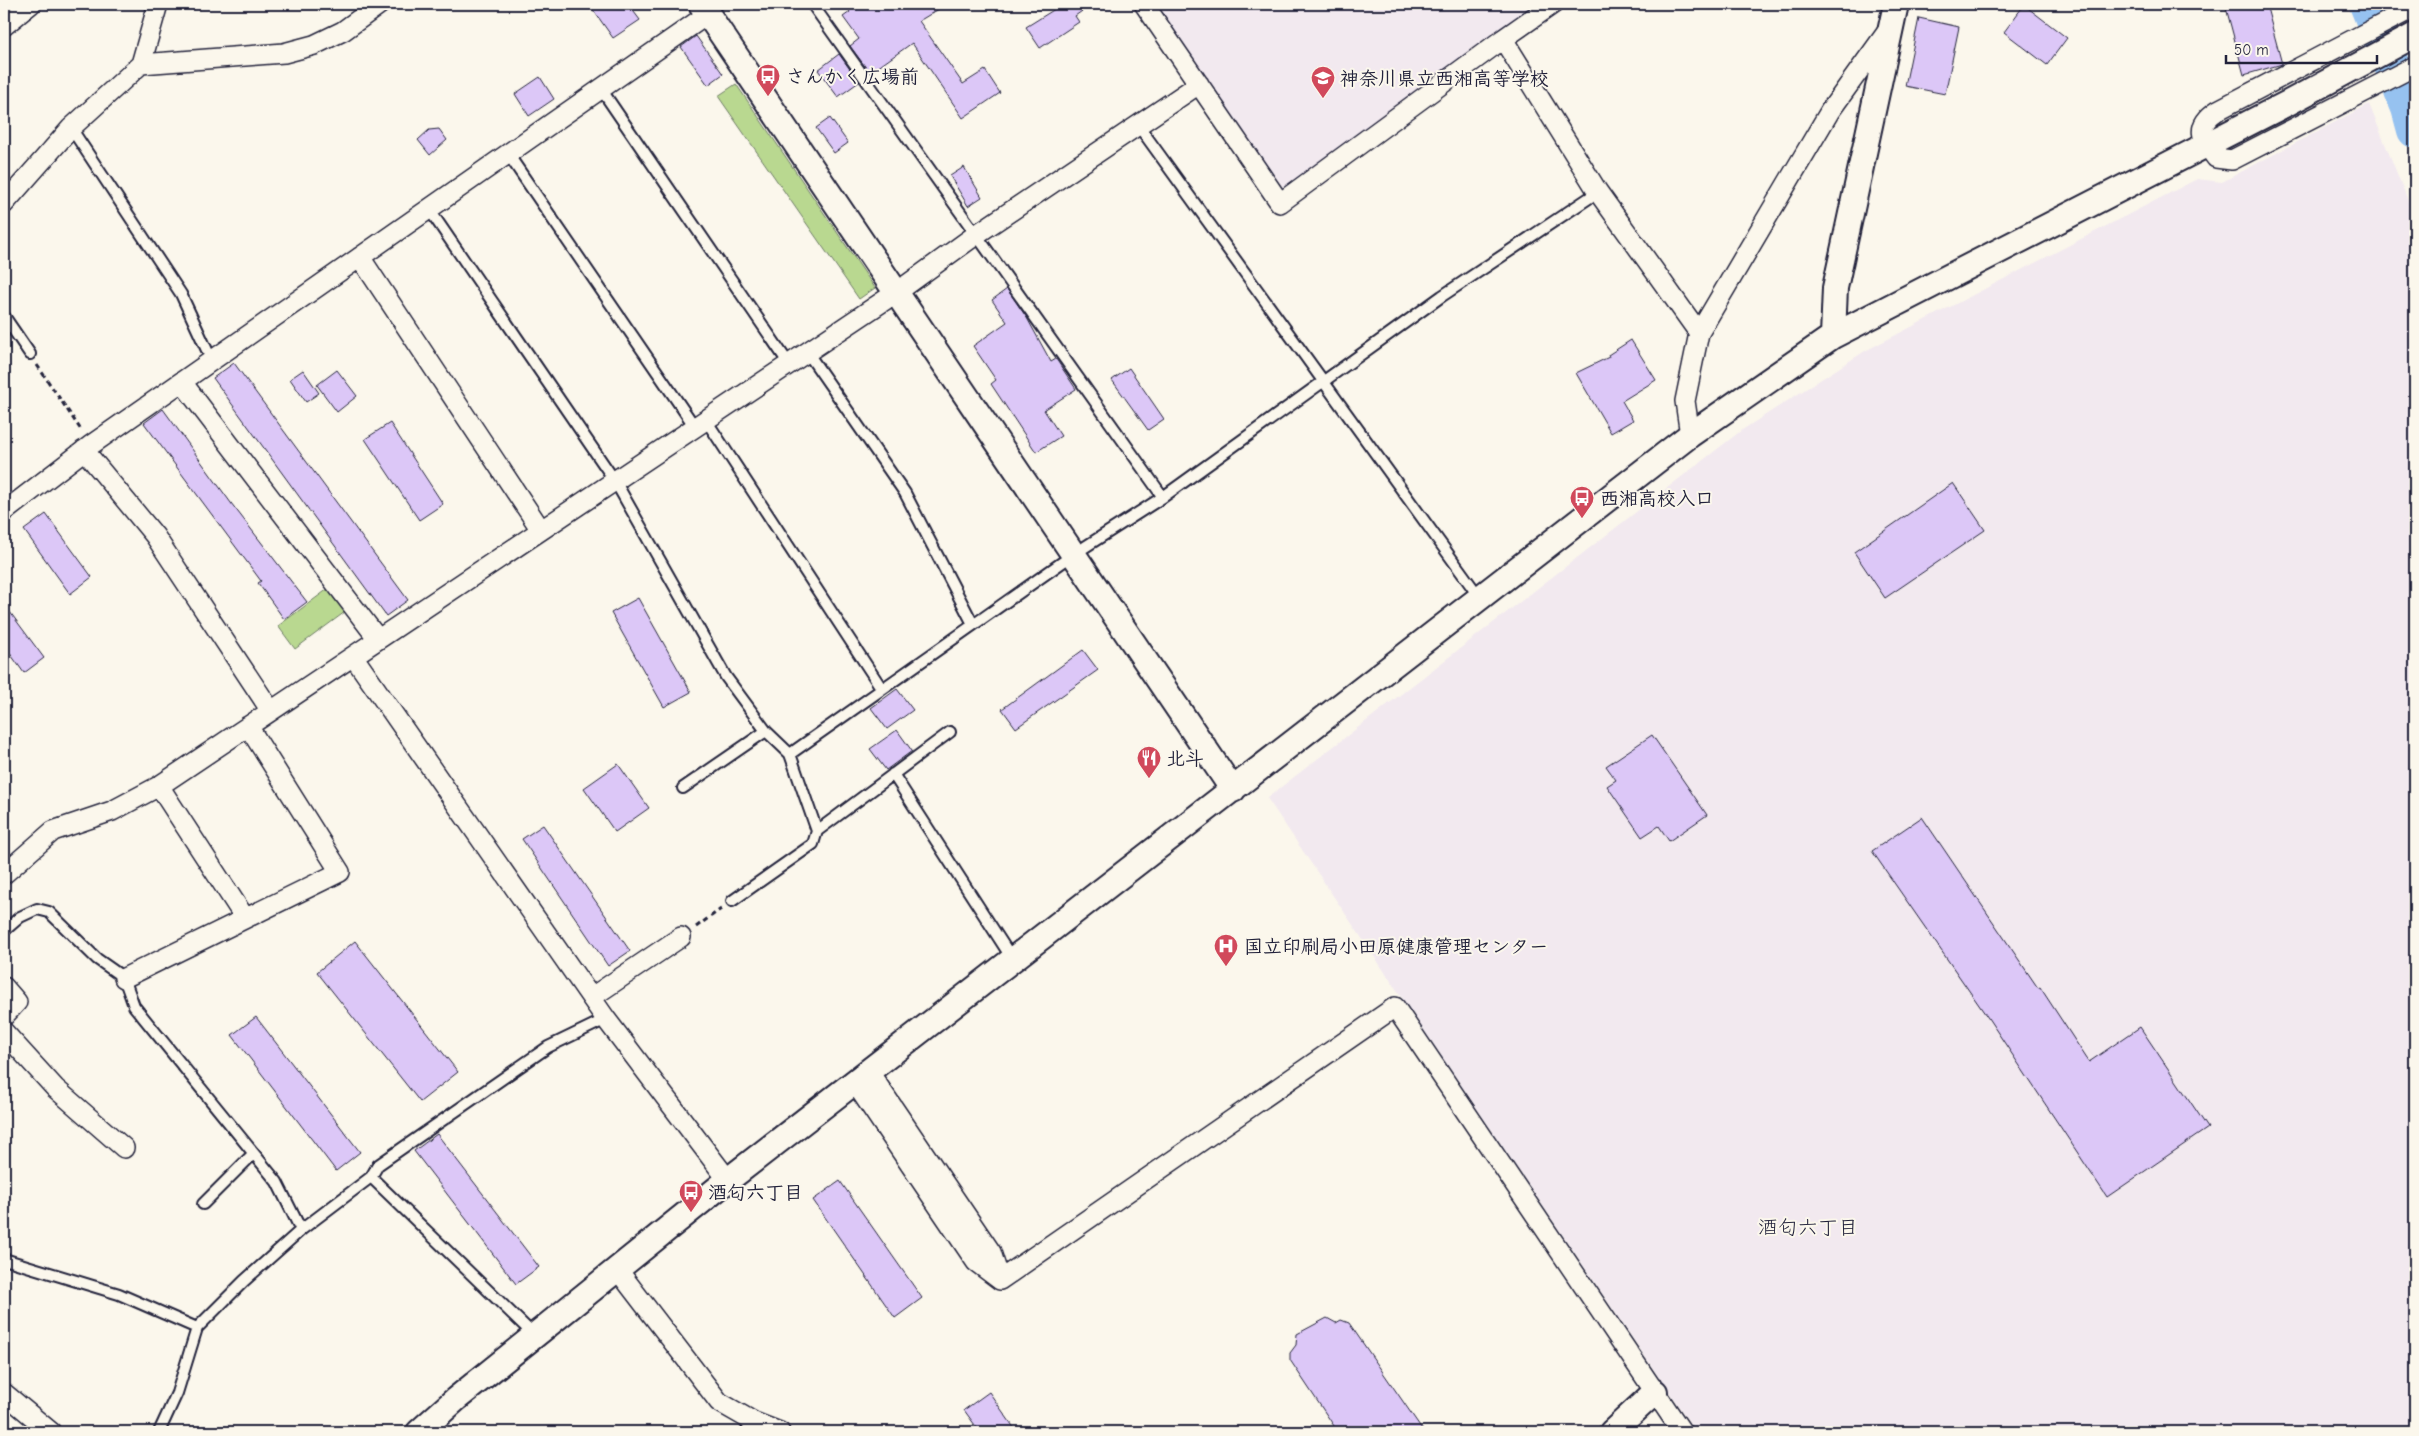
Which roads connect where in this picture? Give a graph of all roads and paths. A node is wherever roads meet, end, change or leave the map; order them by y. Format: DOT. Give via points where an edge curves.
graph roads {
  1 [pos="31,4"];
  2 [pos="158,4"];
  3 [pos="380,4"];
  4 [pos="812,4"];
  5 [pos="1144,4"];
  6 [pos="1553,4"];
  7 [pos="2415,7"];
  8 [pos="704,9"];
  9 [pos="1893,15"];
  10 [pos="4,26"];
  11 [pos="2415,35"];
  12 [pos="1503,39"];
  13 [pos="141,64"];
  14 [pos="2415,66"];
  15 [pos="1199,84"];
  16 [pos="601,89"];
  17 [pos="1138,125"];
  18 [pos="70,128"];
  19 [pos="2206,145"];
  20 [pos="508,154"];
  21 [pos="1598,192"];
  22 [pos="4,204"];
  23 [pos="429,209"];
  24 [pos="977,234"];
  25 [pos="360,257"];
  26 [pos="896,292"];
  27 [pos="4,316"];
  28 [pos="1699,333"];
  29 [pos="1833,336"];
  30 [pos="807,352"];
  31 [pos="30,354"];
  32 [pos="212,361"];
  33 [pos="789,364"];
  34 [pos="182,382"];
  35 [pos="1323,382"];
  36 [pos="700,423"];
  37 [pos="1690,435"];
  38 [pos="88,448"];
  39 [pos="615,481"];
  40 [pos="1163,497"];
  41 [pos="4,512"];
  42 [pos="541,530"];
  43 [pos="1074,554"];
  44 [pos="1480,599"];
  45 [pos="973,624"];
  46 [pos="378,639"];
  47 [pos="353,656"];
  48 [pos="882,689"];
  49 [pos="271,711"];
  50 [pos="248,726"];
  51 [pos="766,731"];
  52 [pos="950,732"];
  53 [pos="790,754"];
  54 [pos="893,774"];
  55 [pos="159,786"];
  56 [pos="683,788"];
  57 [pos="1233,790"];
  58 [pos="817,832"];
  59 [pos="4,874"];
  60 [pos="732,901"];
  61 [pos="245,918"];
  62 [pos="4,931"];
  63 [pos="681,937"];
  64 [pos="1014,961"];
  65 [pos="124,978"];
  66 [pos="4,986"];
  67 [pos="592,997"];
  68 [pos="4,1016"];
  69 [pos="606,1019"];
  70 [pos="4,1032"];
  71 [pos="862,1078"];
  72 [pos="124,1148"];
  73 [pos="253,1154"];
  74 [pos="371,1176"];
  75 [pos="728,1180"];
  76 [pos="202,1204"];
  77 [pos="302,1230"];
  78 [pos="4,1259"];
  79 [pos="617,1268"];
  80 [pos="197,1328"];
  81 [pos="534,1335"];
  82 [pos="4,1392"];
  83 [pos="1655,1392"];
  84 [pos="750,1427"];
  85 [pos="51,1432"];
  86 [pos="159,1432"];
  87 [pos="419,1432"];
  88 [pos="780,1432"];
  89 [pos="1612,1432"];
  90 [pos="1682,1432"];
  1 -- 10 [label="street"];
  2 -- 13 [label="street"];
  3 -- 13 [label="street" via="343,31 314,46 284,53"];
  4 -- 24 [label="lane"];
  5 -- 15 [label="street"];
  6 -- 12 [label="street"];
  7 -- 19 [label="street" via="2218,110 2206,118 2201,128"];
  8 -- 16 [label="street"];
  8 -- 26 [label="street"];
  9 -- 28 [label="street" via="1830,111"];
  9 -- 29 [label="street" via="1835,288"];
  11 -- 19 [label="street"];
  12 -- 15 [label="street" via="1280,203"];
  12 -- 21 [label="street"];
  13 -- 18 [label="street"];
  14 -- 19 [label="street" via="2232,160 2216,158"];
  15 -- 17 [label="street"];
  16 -- 20 [label="street"];
  16 -- 33 [label="lane"];
  17 -- 24 [label="street"];
  17 -- 35 [label="lane"];
  18 -- 22 [label="street"];
  18 -- 32 [label="lane" via="181,294"];
  19 -- 29 [label="street"];
  20 -- 23 [label="street"];
  20 -- 36 [label="lane"];
  21 -- 28 [label="street"];
  21 -- 35 [label="lane" via="1442,296"];
  23 -- 25 [label="street"];
  23 -- 39 [label="lane"];
  24 -- 26 [label="street"];
  24 -- 40 [label="lane"];
  25 -- 32 [label="street"];
  25 -- 42 [label="street"];
  26 -- 30 [label="street"];
  26 -- 43 [label="street"];
  27 -- 31 [label="lane"];
  28 -- 37 [label="street" via="1685,401"];
  29 -- 37 [label="street"];
  30 -- 33 [label="street"];
  30 -- 45 [label="lane" via="905,493"];
  31 -- 38 [label="path"];
  32 -- 34 [label="street"];
  33 -- 36 [label="street"];
  34 -- 38 [label="street"];
  34 -- 46 [label="street"];
  35 -- 40 [label="lane"];
  35 -- 44 [label="lane"];
  36 -- 39 [label="street"];
  36 -- 48 [label="lane"];
  37 -- 44 [label="street"];
  38 -- 41 [label="street"];
  38 -- 49 [label="street" via="155,536"];
  39 -- 42 [label="street"];
  39 -- 51 [label="lane" via="726,676"];
  40 -- 43 [label="lane"];
  42 -- 46 [label="street"];
  43 -- 45 [label="lane"];
  43 -- 57 [label="street"];
  44 -- 57 [label="street"];
  45 -- 48 [label="lane"];
  46 -- 47 [label="street"];
  47 -- 49 [label="street"];
  47 -- 67 [label="street"];
  48 -- 53 [label="lane"];
  49 -- 50 [label="street"];
  50 -- 55 [label="street"];
  50 -- 61 [label="street" via="340,872"];
  51 -- 53 [label="lane"];
  51 -- 56 [label="lane"];
  52 -- 54 [label="lane"];
  53 -- 58 [label="lane"];
  54 -- 58 [label="lane"];
  54 -- 64 [label="lane"];
  55 -- 59 [label="street" via="112,811 53,831"];
  55 -- 61 [label="street"];
  57 -- 64 [label="street"];
  58 -- 60 [label="lane" via="813,844"];
  60 -- 63 [label="path"];
  61 -- 65 [label="street"];
  62 -- 65 [label="lane" via="20,917 37,909 49,912 97,959"];
  63 -- 67 [label="street"];
  64 -- 71 [label="street"];
  65 -- 73 [label="lane" via="134,1006"];
  66 -- 68 [label="street" via="17,1002"];
  67 -- 69 [label="street"];
  69 -- 74 [label="lane" via="548,1047 378,1165"];
  69 -- 75 [label="street"];
  70 -- 72 [label="street" via="55,1088"];
  71 -- 75 [label="street"];
  71 -- 83 [label="street" via="976,1262 1000,1280 1395,1008"];
  73 -- 76 [label="lane"];
  73 -- 77 [label="lane" via="277,1182"];
  74 -- 77 [label="lane"];
  74 -- 81 [label="lane"];
  75 -- 79 [label="street"];
  77 -- 80 [label="lane"];
  78 -- 80 [label="lane" via="119,1294"];
  79 -- 81 [label="street"];
  79 -- 84 [label="street" via="719,1402"];
  80 -- 86 [label="lane" via="177,1393"];
  81 -- 87 [label="street"];
  82 -- 85 [label="street"];
  83 -- 89 [label="street"];
  83 -- 90 [label="street"];
  84 -- 88 [label="street"];
}
